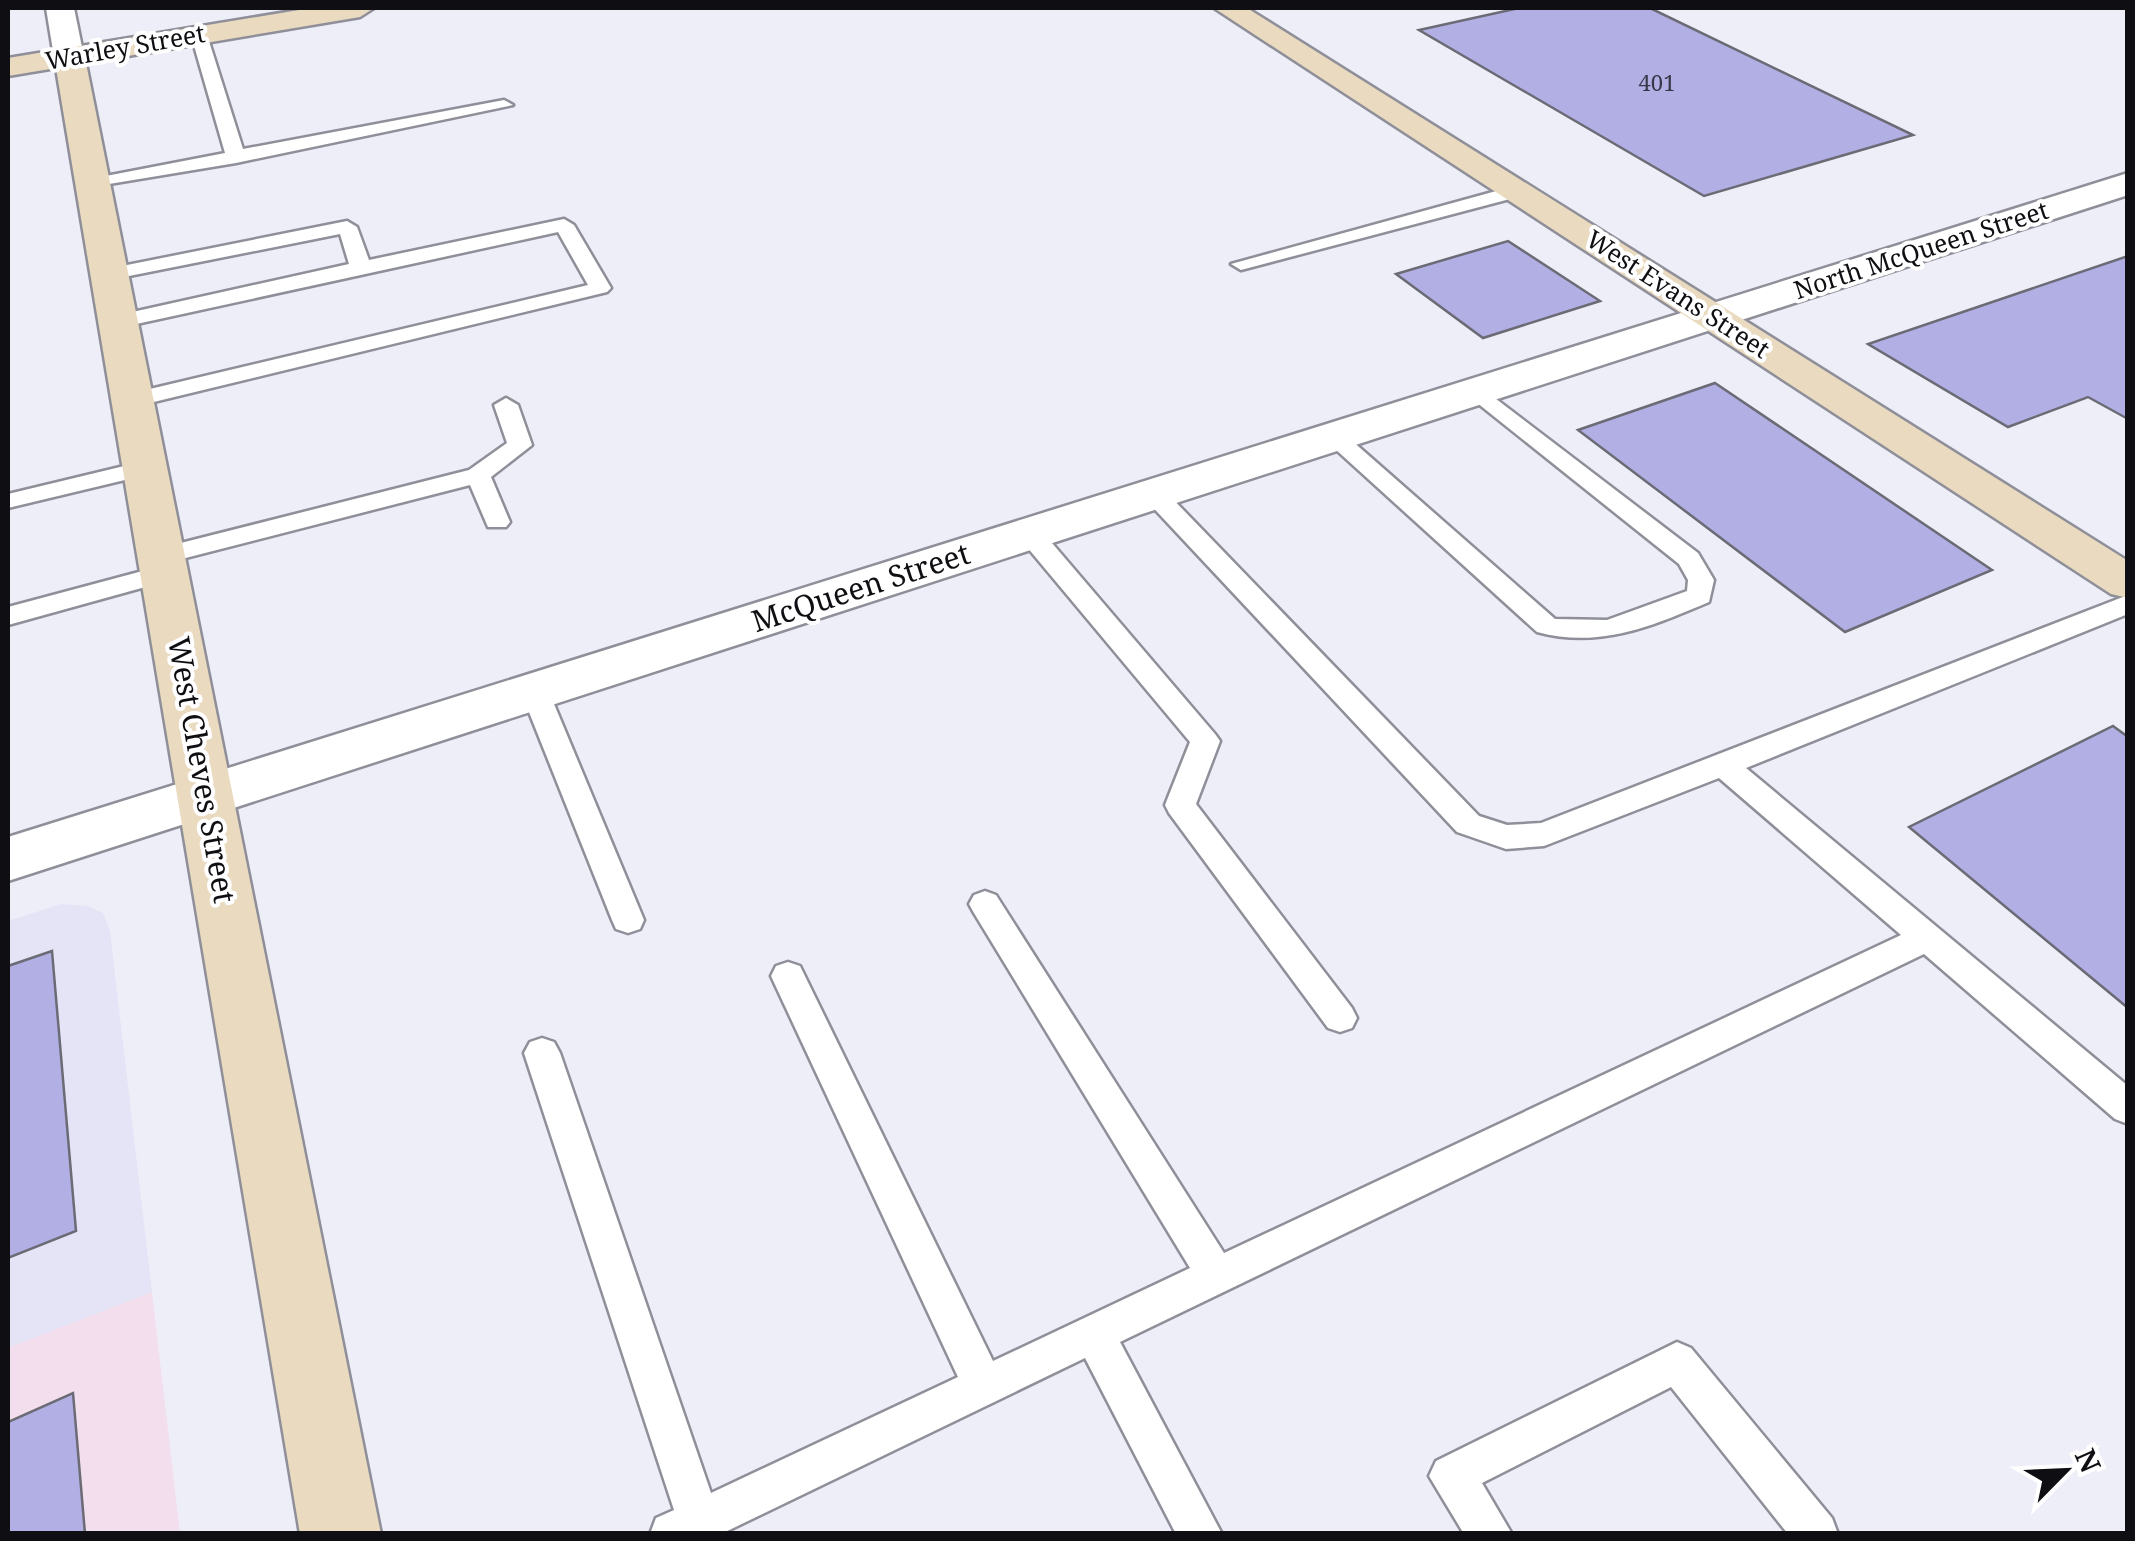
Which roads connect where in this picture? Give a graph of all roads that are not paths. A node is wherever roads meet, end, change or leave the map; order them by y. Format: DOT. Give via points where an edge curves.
graph roads {
  1 [pos="360,8"];
  2 [pos="1230,8"];
  3 [pos="64,32"];
  4 [pos="200,35"];
  5 [pos="8,67"];
  6 [pos="504,105"];
  7 [pos="236,156"];
  8 [pos="2128,183"];
  9 [pos="92,184"];
  10 [pos="1518,191"];
  11 [pos="1241,264"];
  12 [pos="362,268"];
  13 [pos="114,298"];
  14 [pos="1715,318"];
  15 [pos="1478,393"];
  16 [pos="132,400"];
  17 [pos="506,405"];
  18 [pos="1335,438"];
  19 [pos="145,468"];
  20 [pos="478,475"];
  21 [pos="1155,496"];
  22 [pos="8,501"];
  23 [pos="497,522"];
  24 [pos="1031,535"];
  25 [pos="163,564"];
  26 [pos="2128,583"];
  27 [pos="2128,604"];
  28 [pos="8,616"];
  29 [pos="535,692"];
  30 [pos="1723,765"];
  31 [pos="206,796"];
  32 [pos="8,859"];
  33 [pos="985,904"];
  34 [pos="628,920"];
  35 [pos="1927,938"];
  36 [pos="788,976"];
  37 [pos="1340,1018"];
  38 [pos="542,1053"];
  39 [pos="2128,1108"];
  40 [pos="1216,1275"];
  41 [pos="1093,1334"];
  42 [pos="984,1386"];
  43 [pos="686,1527"];
  44 [pos="341,1534"];
  45 [pos="1200,1534"];
  46 [pos="1490,1534"];
  47 [pos="1816,1534"];
  1 -- 4 [label="main road, Warley Street"];
  2 -- 10 [label="main road, West Evans Street"];
  3 -- 4 [label="main road, Warley Street"];
  3 -- 5 [label="main road, Warley Street"];
  3 -- 9 [label="main road, West Cheves Street"];
  4 -- 7 [label="lane"];
  6 -- 7 [label="lane"];
  7 -- 9 [label="lane"];
  8 -- 14 [label="street, North McQueen Street"];
  9 -- 13 [label="main road, West Cheves Street"];
  10 -- 11 [label="lane"];
  10 -- 14 [label="main road, West Evans Street"];
  12 -- 13 [label="lane"];
  12 -- 13 [label="lane" via="346,227"];
  12 -- 16 [label="lane" via="564,225 600,288"];
  13 -- 16 [label="main road, West Cheves Street"];
  14 -- 15 [label="street, McQueen Street"];
  14 -- 26 [label="main road, West Evans Street"];
  15 -- 18 [label="street, McQueen Street"];
  15 -- 18 [label="lane" via="1689,559 1701,580 1700,596 1611,631 1581,634 1547,626"];
  16 -- 19 [label="main road, West Cheves Street"];
  17 -- 20 [label="lane" via="520,445"];
  18 -- 21 [label="street, McQueen Street"];
  19 -- 22 [label="lane"];
  19 -- 25 [label="main road, West Cheves Street"];
  20 -- 23 [label="lane"];
  20 -- 25 [label="lane"];
  21 -- 24 [label="street, McQueen Street"];
  21 -- 30 [label="lane" via="1468,824 1506,837 1544,834"];
  24 -- 29 [label="street, McQueen Street"];
  24 -- 37 [label="lane" via="1205,740 1180,805"];
  25 -- 28 [label="lane"];
  25 -- 31 [label="main road, West Cheves Street"];
  27 -- 30 [label="lane"];
  29 -- 31 [label="street, McQueen Street"];
  29 -- 34 [label="lane"];
  30 -- 35 [label="lane"];
  31 -- 32 [label="street, McQueen Street"];
  31 -- 44 [label="main road, West Cheves Street"];
  33 -- 40 [label="lane"];
  35 -- 39 [label="lane"];
  35 -- 40 [label="lane"];
  36 -- 42 [label="lane"];
  38 -- 43 [label="lane"];
  40 -- 41 [label="lane"];
  41 -- 42 [label="lane"];
  41 -- 45 [label="lane"];
  42 -- 43 [label="lane"];
  46 -- 47 [label="lane" via="1451,1476 1677,1362"];
}
